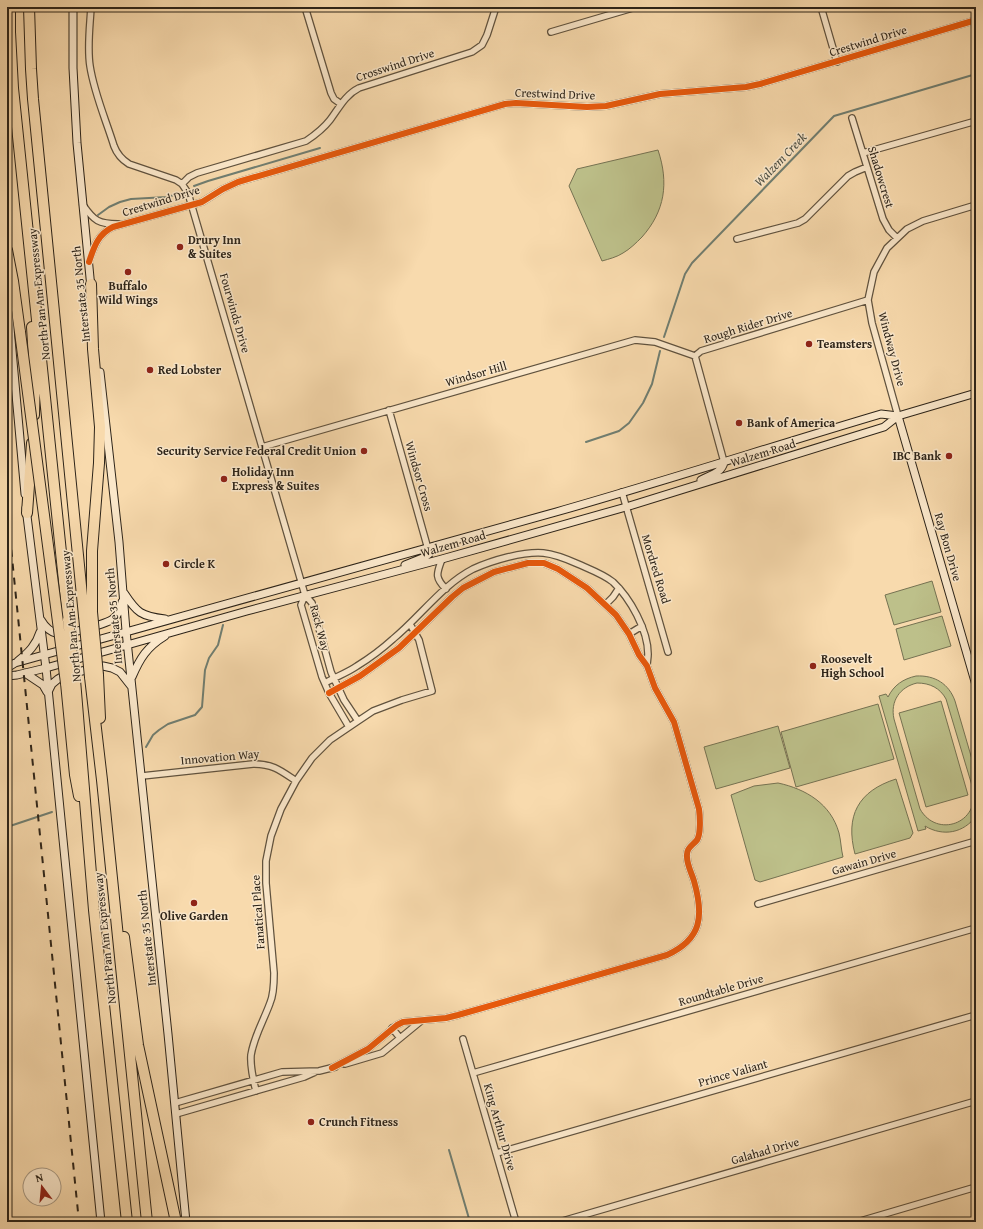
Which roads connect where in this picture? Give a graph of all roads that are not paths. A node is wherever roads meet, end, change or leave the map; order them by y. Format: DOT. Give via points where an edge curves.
graph roads {
  1 [pos="10,7"];
  2 [pos="30,7"];
  3 [pos="73,7"];
  4 [pos="90,7"];
  5 [pos="313,7"];
  6 [pos="496,7"];
  7 [pos="636,7"];
  8 [pos="821,7"];
  9 [pos="305,8"];
  10 [pos="976,20"];
  11 [pos="551,32"];
  12 [pos="837,62"];
  13 [pos="341,104"];
  14 [pos="852,118"];
  15 [pos="976,121"];
  16 [pos="863,154"];
  17 [pos="867,168"];
  18 [pos="182,184"];
  19 [pos="83,203"];
  20 [pos="192,204"];
  21 [pos="976,205"];
  22 [pos="123,224"];
  23 [pos="897,238"];
  24 [pos="737,239"];
  25 [pos="7,250"];
  26 [pos="30,251"];
  27 [pos="89,262"];
  28 [pos="91,284"];
  29 [pos="7,295"];
  30 [pos="868,300"];
  31 [pos="695,356"];
  32 [pos="976,394"];
  33 [pos="389,410"];
  34 [pos="898,416"];
  35 [pos="262,447"];
  36 [pos="724,462"];
  37 [pos="681,489"];
  38 [pos="622,492"];
  39 [pos="626,507"];
  40 [pos="27,513"];
  41 [pos="428,548"];
  42 [pos="442,559"];
  43 [pos="384,574"];
  44 [pos="302,584"];
  45 [pos="620,588"];
  46 [pos="446,589"];
  47 [pos="123,592"];
  48 [pos="305,595"];
  49 [pos="606,604"];
  50 [pos="88,614"];
  51 [pos="40,618"];
  52 [pos="169,619"];
  53 [pos="410,624"];
  54 [pos="642,626"];
  55 [pos="41,630"];
  56 [pos="126,631"];
  57 [pos="174,631"];
  58 [pos="416,633"];
  59 [pos="628,634"];
  60 [pos="127,644"];
  61 [pos="668,652"];
  62 [pos="44,655"];
  63 [pos="15,663"];
  64 [pos="647,666"];
  65 [pos="7,668"];
  66 [pos="46,668"];
  67 [pos="25,673"];
  68 [pos="7,676"];
  69 [pos="334,678"];
  70 [pos="131,679"];
  71 [pos="71,681"];
  72 [pos="325,683"];
  73 [pos="976,685"];
  74 [pos="132,688"];
  75 [pos="338,688"];
  76 [pos="48,692"];
  77 [pos="329,693"];
  78 [pos="358,720"];
  79 [pos="349,727"];
  80 [pos="142,776"];
  81 [pos="296,781"];
  82 [pos="976,841"];
  83 [pos="110,860"];
  84 [pos="758,904"];
  85 [pos="976,928"];
  86 [pos="976,1015"];
  87 [pos="422,1020"];
  88 [pos="392,1028"];
  89 [pos="400,1038"];
  90 [pos="463,1039"];
  91 [pos="332,1068"];
  92 [pos="319,1071"];
  93 [pos="473,1073"];
  94 [pos="254,1081"];
  95 [pos="256,1091"];
  96 [pos="976,1101"];
  97 [pos="175,1103"];
  98 [pos="176,1114"];
  99 [pos="496,1153"];
  100 [pos="976,1187"];
  101 [pos="101,1222"];
  102 [pos="127,1222"];
  103 [pos="147,1222"];
  104 [pos="176,1222"];
  105 [pos="186,1222"];
  106 [pos="516,1222"];
  107 [pos="559,1222"];
  108 [pos="857,1222"];
  1 -- 26 [label="highway, North Pan Am Expressway" via="13,88"];
  2 -- 50 [label="highway, North Pan Am Expressway" via="33,99"];
  3 -- 19 [label="main road, Interstate 35 North" via="73,68"];
  4 -- 18 [label="street" via="90,66 117,153 129,164"];
  5 -- 9 [label="street"];
  6 -- 13 [label="street, Crosswind Drive" via="482,45 472,52 370,84 352,92"];
  7 -- 11 [label="street"];
  8 -- 12 [label="street"];
  9 -- 13 [label="street" via="331,93"];
  10 -- 12 [label="street, Crestwind Drive"];
  12 -- 20 [label="street, Crestwind Drive" via="746,87 660,94 606,106 505,104 238,182"];
  13 -- 18 [label="street, Crosswind Drive" via="318,134 306,141 197,173"];
  14 -- 16 [label="street, Shadowcrest"];
  15 -- 16 [label="street"];
  16 -- 17 [label="street, Shadowcrest"];
  17 -- 23 [label="street, Shadowcrest" via="883,219 888,230"];
  17 -- 24 [label="street" via="848,176 798,223"];
  18 -- 20 [label="street, Fourwinds Drive"];
  19 -- 22 [label="street, Crestwind Drive" via="90,215 99,222"];
  19 -- 27 [label="main road, Interstate 35 North"];
  20 -- 22 [label="street, Crestwind Drive"];
  20 -- 35 [label="street, Fourwinds Drive"];
  21 -- 23 [label="street, Windway Drive" via="923,221"];
  22 -- 27 [label="street, Crestwind Drive" via="103,233"];
  23 -- 30 [label="street, Windway Drive" via="878,264"];
  25 -- 71 [label="highway, bridge" via="14,281"];
  26 -- 40 [label="highway" via="30,305 35,375"];
  26 -- 71 [label="highway, North Pan Am Expressway, bridge" via="68,620"];
  27 -- 28 [label="main road, Interstate 35 North"];
  28 -- 47 [label="main road, Interstate 35 North"];
  28 -- 50 [label="highway" via="100,442"];
  29 -- 40 [label="main road"];
  30 -- 31 [label="street, Rough Rider Drive" via="701,351"];
  30 -- 34 [label="street, Windway Drive"];
  31 -- 33 [label="street, Windsor Hill" via="655,342 635,340"];
  31 -- 36 [label="street, Rough Rider Drive"];
  32 -- 34 [label="main road, Walzem Road"];
  33 -- 35 [label="street, Windsor Hill"];
  33 -- 41 [label="street, Windsor Cross"];
  34 -- 36 [label="main road, Walzem Road" via="881,414"];
  34 -- 37 [label="main road, Walzem Road" via="884,427"];
  34 -- 73 [label="main road, Ray Bon Drive"];
  35 -- 44 [label="street, Fourwinds Drive"];
  36 -- 37 [label="main road" via="720,471"];
  36 -- 38 [label="main road, Walzem Road"];
  37 -- 39 [label="main road, Walzem Road"];
  38 -- 39 [label="street, Mordred Road"];
  38 -- 41 [label="main road, Walzem Road"];
  39 -- 42 [label="main road, Walzem Road"];
  39 -- 61 [label="street, Mordred Road"];
  40 -- 51 [label="main road"];
  41 -- 43 [label="main road" via="429,554 426,557"];
  41 -- 44 [label="main road, Walzem Road"];
  42 -- 43 [label="main road, Walzem Road"];
  42 -- 46 [label="street" via="437,577"];
  43 -- 48 [label="main road, Walzem Road"];
  44 -- 48 [label="street, Fourwinds Drive"];
  44 -- 52 [label="main road, Walzem Road"];
  45 -- 46 [label="street" via="608,578 564,558 538,552 491,562 473,570"];
  45 -- 49 [label="street"];
  45 -- 54 [label="street"];
  46 -- 53 [label="street"];
  47 -- 51 [label="main road" via="117,616 101,625 57,634 46,627"];
  47 -- 52 [label="main road" via="140,613"];
  47 -- 56 [label="main road, Interstate 35 North"];
  48 -- 57 [label="main road, Walzem Road"];
  48 -- 69 [label="street, Rack Way" via="312,603"];
  48 -- 72 [label="street, Rack Way" via="302,605"];
  49 -- 58 [label="street" via="558,569 544,563 528,563 494,572 463,588"];
  49 -- 59 [label="street"];
  50 -- 83 [label="highway, North Pan Am Expressway, bridge"];
  51 -- 55 [label="main road"];
  52 -- 56 [label="main road, Walzem Road"];
  53 -- 58 [label="street"];
  53 -- 69 [label="street" via="369,658"];
  54 -- 59 [label="street"];
  54 -- 64 [label="street" via="648,654"];
  55 -- 62 [label="main road"];
  55 -- 63 [label="main road" via="29,653"];
  56 -- 60 [label="main road, Interstate 35 North"];
  56 -- 62 [label="main road, Walzem Road"];
  57 -- 60 [label="main road, Walzem Road"];
  57 -- 70 [label="main road" via="151,645"];
  58 -- 75 [label="street" via="380,663"];
  58 -- 78 [label="street, Fanatical Place" via="432,692 402,700"];
  59 -- 64 [label="street"];
  60 -- 66 [label="main road, Walzem Road"];
  60 -- 70 [label="main road, Interstate 35 North"];
  62 -- 63 [label="main road, Walzem Road"];
  62 -- 66 [label="main road"];
  63 -- 65 [label="main road, Walzem Road"];
  64 -- 87 [label="street" via="655,688 674,722 699,809 698,837 688,848 687,858 700,907 694,933 687,943 667,955 458,1016"];
  66 -- 67 [label="main road, Walzem Road"];
  66 -- 76 [label="main road"];
  67 -- 68 [label="main road, Walzem Road"];
  67 -- 76 [label="main road" via="43,685"];
  69 -- 72 [label="street"];
  69 -- 75 [label="street, Rack Way"];
  70 -- 74 [label="main road, Interstate 35 North"];
  71 -- 102 [label="highway, North Pan Am Expressway"];
  72 -- 77 [label="street, Rack Way"];
  74 -- 76 [label="main road" via="120,672 103,666 65,675 52,684"];
  74 -- 80 [label="main road, Interstate 35 North"];
  75 -- 77 [label="street"];
  75 -- 78 [label="street, Rack Way"];
  76 -- 101 [label="main road"];
  77 -- 79 [label="street, Rack Way"];
  78 -- 79 [label="street, Fanatical Place"];
  79 -- 81 [label="street, Fanatical Place" via="330,740 312,758"];
  80 -- 81 [label="street, Innovation Way" via="266,764"];
  80 -- 97 [label="main road, Interstate 35 North"];
  81 -- 94 [label="street, Fanatical Place" via="281,808 266,861 274,986 271,1002 251,1055"];
  82 -- 84 [label="street, Gawain Drive"];
  83 -- 103 [label="highway, North Pan Am Expressway"];
  83 -- 104 [label="highway" via="127,954 138,1046"];
  85 -- 93 [label="street, Roundtable Drive"];
  86 -- 99 [label="street, Prince Valiant"];
  87 -- 88 [label="street" via="403,1022"];
  87 -- 89 [label="street"];
  88 -- 89 [label="street"];
  88 -- 91 [label="street" via="368,1049"];
  89 -- 91 [label="street" via="382,1053"];
  90 -- 93 [label="street, King Arthur Drive"];
  91 -- 92 [label="street"];
  92 -- 94 [label="street" via="282,1072"];
  92 -- 95 [label="street"];
  93 -- 99 [label="street, King Arthur Drive"];
  94 -- 95 [label="street, Fanatical Place"];
  94 -- 97 [label="street"];
  95 -- 98 [label="street"];
  96 -- 107 [label="street, Galahad Drive"];
  97 -- 98 [label="main road, Interstate 35 North"];
  98 -- 105 [label="main road, Interstate 35 North"];
  99 -- 106 [label="street, King Arthur Drive"];
  100 -- 108 [label="street"];
}
